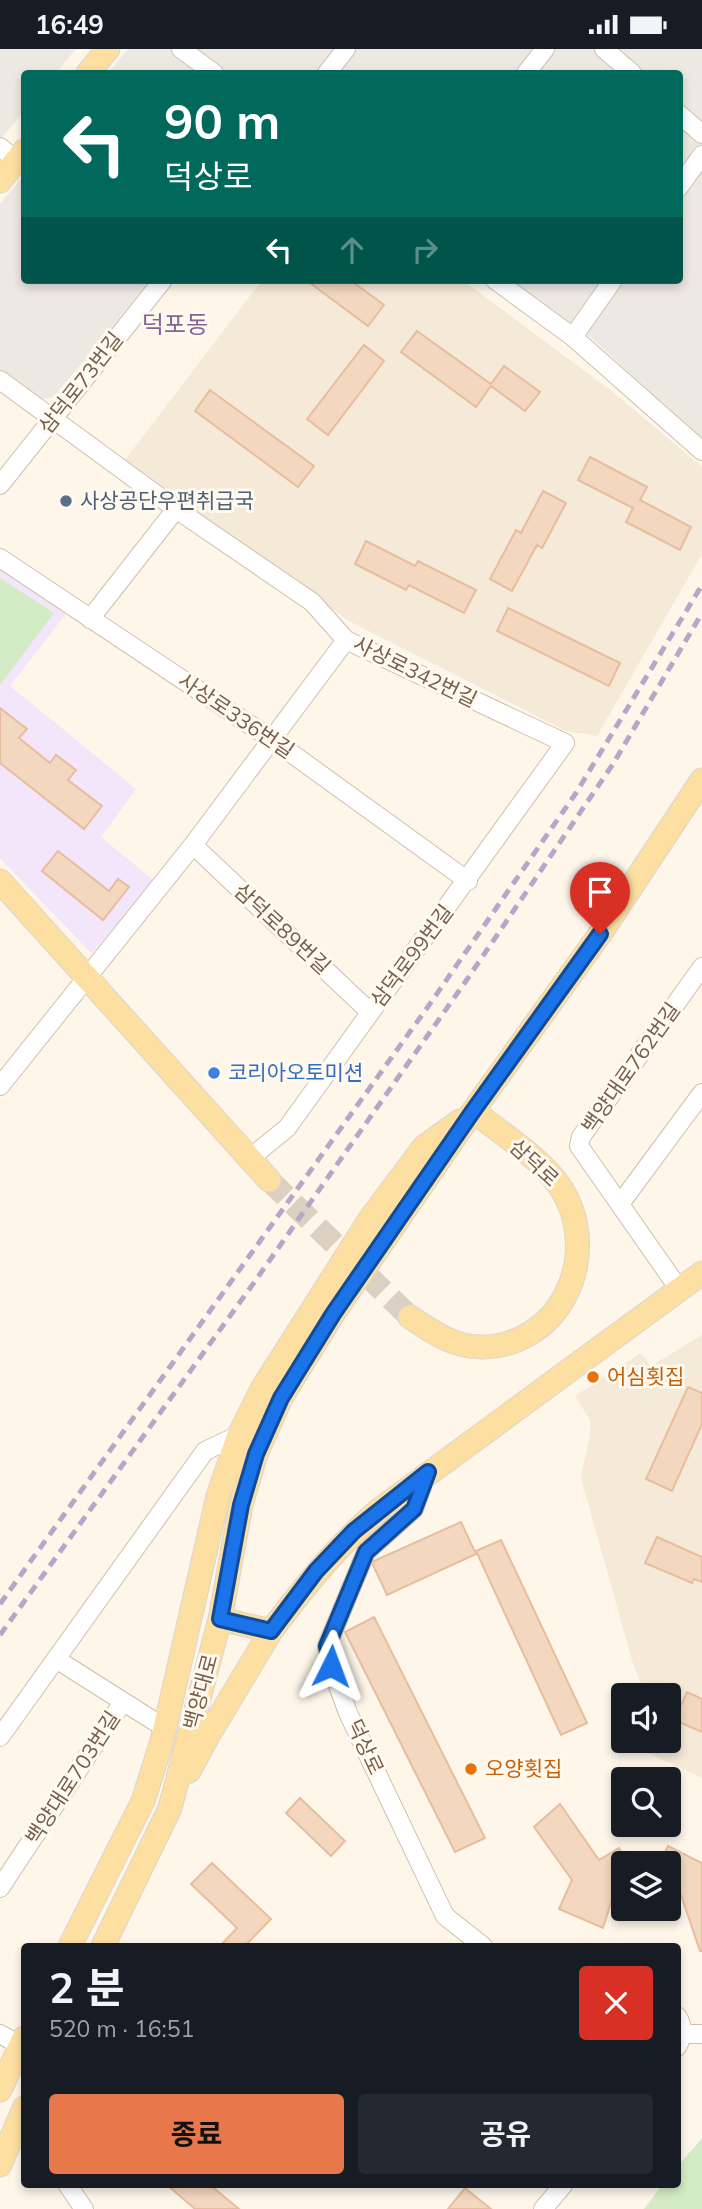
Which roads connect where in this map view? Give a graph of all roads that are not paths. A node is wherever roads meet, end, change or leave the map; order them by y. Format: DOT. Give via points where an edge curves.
graph roads {
  1 [pos="108,49"];
  2 [pos="181,49"];
  3 [pos="346,49"];
  4 [pos="545,49"];
  5 [pos="604,49"];
  6 [pos="90,70"];
  7 [pos="210,70"];
  8 [pos="329,70"];
  9 [pos="528,70"];
  10 [pos="628,70"];
  11 [pos="683,117"];
  12 [pos="702,134"];
  13 [pos="14,153"];
  14 [pos="702,155"];
  15 [pos="0,181"];
  16 [pos="683,181"];
  17 [pos="160,284"];
  18 [pos="500,284"];
  19 [pos="610,284"];
  20 [pos="573,337"];
  21 [pos="0,380"];
  22 [pos="53,419"];
  23 [pos="702,450"];
  24 [pos="0,485"];
  25 [pos="176,509"];
  26 [pos="0,558"];
  27 [pos="90,619"];
  28 [pos="346,640"];
  29 [pos="273,740"];
  30 [pos="565,743"];
  31 [pos="698,795"];
  32 [pos="193,845"];
  33 [pos="468,881"];
  34 [pos="1,883"];
  35 [pos="702,967"];
  36 [pos="87,977"];
  37 [pos="370,1012"];
  38 [pos="0,1086"];
  39 [pos="702,1093"];
  40 [pos="473,1111"];
  41 [pos="249,1159"];
  42 [pos="269,1180"];
  43 [pos="620,1204"];
  44 [pos="702,1273"];
  45 [pos="679,1289"];
  46 [pos="410,1317"];
  47 [pos="239,1435"];
  48 [pos="428,1472"];
  49 [pos="220,1619"];
  50 [pos="271,1631"];
  51 [pos="56,1659"];
  52 [pos="123,1702"];
  53 [pos="165,1728"];
  54 [pos="0,1737"];
  55 [pos="170,1808"];
  56 [pos="0,1888"];
  57 [pos="72,1943"];
  58 [pos="105,1943"];
  59 [pos="479,1943"];
  60 [pos="681,2033"];
  61 [pos="0,2034"];
  62 [pos="702,2034"];
  63 [pos="21,2041"];
  64 [pos="21,2046"];
  65 [pos="0,2090"];
  66 [pos="21,2100"];
  67 [pos="21,2115"];
  68 [pos="0,2165"];
  69 [pos="70,2188"];
  70 [pos="561,2188"];
  71 [pos="84,2209"];
  72 [pos="543,2209"];
  1 -- 6 [label="main road"];
  2 -- 7 [label="street"];
  3 -- 8 [label="street"];
  4 -- 9 [label="street"];
  5 -- 10 [label="street"];
  11 -- 12 [label="street"];
  13 -- 15 [label="main road"];
  14 -- 16 [label="street"];
  17 -- 22 [label="street, 삼덕로73번길"];
  18 -- 20 [label="street"];
  19 -- 20 [label="street"];
  20 -- 23 [label="street"];
  21 -- 22 [label="street, 사상로342번길"];
  22 -- 24 [label="street, 삼덕로73번길"];
  22 -- 25 [label="street, 사상로342번길"];
  25 -- 27 [label="street"];
  25 -- 28 [label="street, 사상로342번길" via="312,602"];
  26 -- 27 [label="street, 사상로336번길"];
  27 -- 29 [label="street, 사상로336번길"];
  28 -- 29 [label="street"];
  28 -- 30 [label="street, 사상로342번길"];
  29 -- 32 [label="street"];
  29 -- 33 [label="street, 사상로336번길"];
  30 -- 33 [label="street, 삼덕로99번길"];
  31 -- 40 [label="main road, 백양대로"];
  32 -- 36 [label="street"];
  32 -- 37 [label="street, 삼덕로89번길"];
  33 -- 37 [label="street, 삼덕로99번길"];
  34 -- 36 [label="main road"];
  35 -- 43 [label="street, 백양대로762번길" via="581,1137 579,1146"];
  36 -- 38 [label="street"];
  36 -- 41 [label="main road"];
  37 -- 41 [label="street, 삼덕로99번길" via="287,1128"];
  39 -- 43 [label="street"];
  40 -- 46 [label="main road, 삼덕로" via="547,1170 563,1191 576,1230 575,1279 550,1317 508,1343 464,1345 438,1336"];
  40 -- 47 [label="main road, 백양대로" via="424,1147 370,1219 261,1389"];
  40 -- 49 [label="main road, 백양대로" via="281,1398 256,1454 241,1505"];
  41 -- 42 [label="main road"];
  43 -- 45 [label="street, 백양대로762번길"];
  44 -- 45 [label="main road"];
  45 -- 48 [label="main road"];
  47 -- 51 [label="street" via="205,1451"];
  47 -- 53 [label="main road, 백양대로" via="218,1496"];
  48 -- 50 [label="main road" via="354,1531 316,1571"];
  48 -- 59 [label="street, 덕상로" via="414,1509 366,1552 327,1646 348,1713 445,1916"];
  49 -- 50 [label="main road"];
  49 -- 55 [label="main road, 백양대로"];
  50 -- 55 [label="main road"];
  51 -- 52 [label="street, 백양대로"];
  51 -- 54 [label="street"];
  52 -- 53 [label="street, 백양대로"];
  52 -- 56 [label="street, 백양대로703번길"];
  53 -- 57 [label="main road, 백양대로" via="143,1801"];
  55 -- 58 [label="main road, 백양대로"];
  60 -- 62 [label="street"];
  61 -- 63 [label="street"];
  64 -- 65 [label="main road"];
  65 -- 66 [label="street"];
  67 -- 68 [label="main road"];
  69 -- 71 [label="street"];
  70 -- 72 [label="street"];
}
